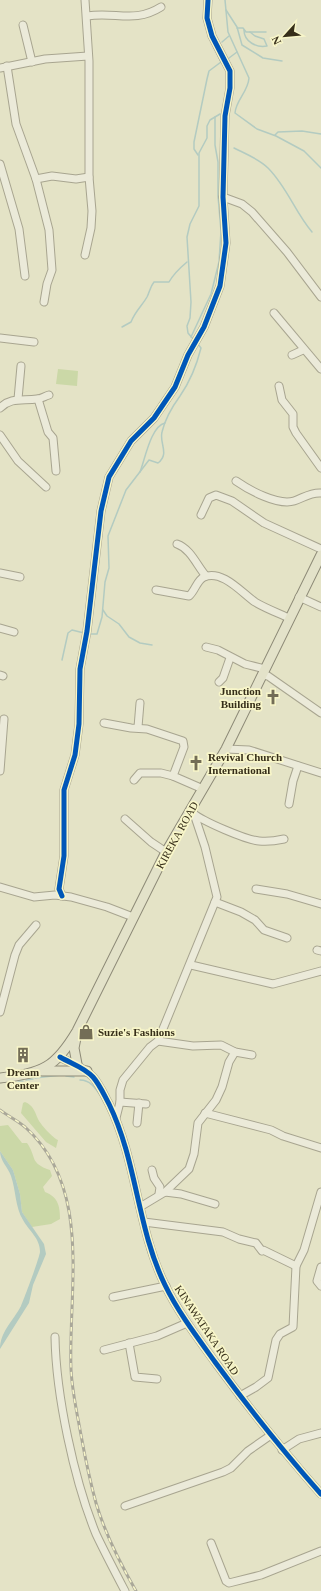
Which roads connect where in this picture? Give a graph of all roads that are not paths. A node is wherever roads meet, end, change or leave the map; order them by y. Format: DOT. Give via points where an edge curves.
graph roads {
  1 [pos="85,0"];
  2 [pos="208,0"];
  3 [pos="161,7"];
  4 [pos="87,16"];
  5 [pos="23,24"];
  6 [pos="88,56"];
  7 [pos="32,62"];
  8 [pos="4,67"];
  9 [pos="0,164"];
  10 [pos="89,176"];
  11 [pos="36,179"];
  12 [pos="223,197"];
  13 [pos="85,255"];
  14 [pos="25,276"];
  15 [pos="321,297"];
  16 [pos="44,302"];
  17 [pos="274,313"];
  18 [pos="0,338"];
  19 [pos="34,342"];
  20 [pos="304,350"];
  21 [pos="292,355"];
  22 [pos="21,366"];
  23 [pos="321,369"];
  24 [pos="279,386"];
  25 [pos="48,395"];
  26 [pos="18,399"];
  27 [pos="38,400"];
  28 [pos="0,408"];
  29 [pos="0,435"];
  30 [pos="321,468"];
  31 [pos="56,471"];
  32 [pos="236,481"];
  33 [pos="46,487"];
  34 [pos="321,493"];
  35 [pos="201,515"];
  36 [pos="177,544"];
  37 [pos="321,550"];
  38 [pos="321,555"];
  39 [pos="0,573"];
  40 [pos="206,576"];
  41 [pos="20,577"];
  42 [pos="156,590"];
  43 [pos="299,597"];
  44 [pos="321,607"];
  45 [pos="289,618"];
  46 [pos="0,628"];
  47 [pos="14,632"];
  48 [pos="206,647"];
  49 [pos="230,658"];
  50 [pos="264,672"];
  51 [pos="219,682"];
  52 [pos="140,703"];
  53 [pos="321,713"];
  54 [pos="4,719"];
  55 [pos="104,723"];
  56 [pos="138,728"];
  57 [pos="226,749"];
  58 [pos="298,766"];
  59 [pos="0,771"];
  60 [pos="321,773"];
  61 [pos="173,776"];
  62 [pos="134,780"];
  63 [pos="203,789"];
  64 [pos="289,804"];
  65 [pos="192,812"];
  66 [pos="125,819"];
  67 [pos="284,839"];
  68 [pos="166,852"];
  69 [pos="0,887"];
  70 [pos="256,889"];
  71 [pos="62,896"];
  72 [pos="215,902"];
  73 [pos="321,904"];
  74 [pos="133,917"];
  75 [pos="36,925"];
  76 [pos="287,938"];
  77 [pos="191,965"];
  78 [pos="321,971"];
  79 [pos="0,1012"];
  80 [pos="77,1031"];
  81 [pos="158,1041"];
  82 [pos="235,1052"];
  83 [pos="252,1055"];
  84 [pos="60,1057"];
  85 [pos="77,1064"];
  86 [pos="87,1071"];
  87 [pos="32,1073"];
  88 [pos="0,1078"];
  89 [pos="120,1102"];
  90 [pos="205,1113"];
  91 [pos="116,1118"];
  92 [pos="137,1124"];
  93 [pos="321,1148"];
  94 [pos="152,1170"];
  95 [pos="321,1192"];
  96 [pos="162,1193"];
  97 [pos="215,1204"];
  98 [pos="140,1207"];
  99 [pos="144,1222"];
  100 [pos="296,1266"];
  101 [pos="321,1267"];
  102 [pos="166,1286"];
  103 [pos="321,1286"];
  104 [pos="113,1297"];
  105 [pos="188,1323"];
  106 [pos="55,1337"];
  107 [pos="129,1343"];
  108 [pos="104,1350"];
  109 [pos="157,1379"];
  110 [pos="240,1396"];
  111 [pos="321,1433"];
  112 [pos="271,1435"];
  113 [pos="282,1450"];
  114 [pos="321,1494"];
  115 [pos="125,1506"];
  116 [pos="211,1543"];
  117 [pos="321,1551"];
  118 [pos="125,1591"];
  1 -- 4 [label="street"];
  2 -- 12 [label="street" via="207,18 212,36 230,71 225,116"];
  3 -- 4 [label="street" via="150,14 136,17"];
  4 -- 6 [label="street"];
  5 -- 7 [label="street"];
  6 -- 7 [label="street"];
  6 -- 10 [label="street"];
  7 -- 8 [label="street"];
  8 -- 11 [label="street" via="16,124"];
  9 -- 14 [label="street" via="20,233"];
  10 -- 11 [label="street" via="76,179 48,176"];
  10 -- 13 [label="street" via="92,217"];
  11 -- 16 [label="street" via="51,241 52,270 46,284"];
  12 -- 15 [label="street" via="242,204 252,212"];
  12 -- 71 [label="street" via="226,243 220,286 214,305 188,355 175,387 162,408 131,441 109,477 101,511 87,634 80,669 75,755 64,790 64,856 59,889"];
  17 -- 20 [label="street"];
  18 -- 19 [label="street"];
  20 -- 21 [label="street"];
  20 -- 23 [label="street"];
  22 -- 26 [label="street"];
  24 -- 30 [label="street" via="282,400 293,414 293,427 296,433"];
  25 -- 27 [label="street"];
  26 -- 27 [label="street"];
  26 -- 28 [label="street"];
  27 -- 31 [label="street" via="48,432 53,438"];
  29 -- 33 [label="street" via="18,461"];
  32 -- 34 [label="street" via="256,493 288,502"];
  35 -- 37 [label="street" via="209,498 216,495 236,504 264,524"];
  36 -- 40 [label="street" via="190,553"];
  38 -- 43 [label="main road, KIREKA ROAD"];
  39 -- 41 [label="street"];
  40 -- 42 [label="street" via="189,596"];
  40 -- 45 [label="street" via="226,579 255,602"];
  43 -- 44 [label="street"];
  43 -- 45 [label="main road, KIREKA ROAD"];
  45 -- 50 [label="main road, KIREKA ROAD"];
  46 -- 47 [label="street"];
  48 -- 49 [label="street" via="218,650"];
  49 -- 50 [label="street"];
  49 -- 51 [label="street"];
  50 -- 53 [label="street"];
  50 -- 57 [label="main road, KIREKA ROAD"];
  52 -- 56 [label="street"];
  54 -- 59 [label="street"];
  55 -- 56 [label="street"];
  56 -- 61 [label="street" via="184,743"];
  57 -- 58 [label="street" via="249,750"];
  57 -- 63 [label="main road, KIREKA ROAD"];
  58 -- 60 [label="street"];
  58 -- 64 [label="street"];
  61 -- 62 [label="street" via="140,773"];
  61 -- 63 [label="street"];
  63 -- 65 [label="main road, KIREKA ROAD"];
  65 -- 67 [label="street" via="205,821 252,840 270,842"];
  65 -- 68 [label="main road, KIREKA ROAD"];
  65 -- 72 [label="street" via="205,847 216,891"];
  66 -- 68 [label="street"];
  68 -- 74 [label="main road, KIREKA ROAD"];
  69 -- 71 [label="street" via="40,897"];
  70 -- 73 [label="street" via="292,895"];
  71 -- 74 [label="street" via="107,907"];
  72 -- 76 [label="street" via="241,912 255,920 264,930"];
  72 -- 77 [label="street"];
  74 -- 80 [label="main road, KIREKA ROAD"];
  75 -- 79 [label="street" via="19,945 14,956"];
  77 -- 78 [label="street" via="273,984"];
  77 -- 81 [label="street"];
  80 -- 84 [label="main road, KIREKA ROAD"];
  80 -- 85 [label="main road" via="74,1048"];
  81 -- 82 [label="street" via="193,1046 221,1045"];
  81 -- 89 [label="street" via="126,1076 120,1090"];
  82 -- 83 [label="street"];
  82 -- 90 [label="street" via="216,1100"];
  84 -- 85 [label="street, KINAWATAKA ROAD"];
  84 -- 87 [label="main road, KIREKA ROAD" via="52,1064"];
  85 -- 86 [label="street, KINAWATAKA ROAD"];
  86 -- 87 [label="main road"];
  86 -- 91 [label="street, KINAWATAKA ROAD" via="101,1088"];
  87 -- 88 [label="main road, KIREKA ROAD"];
  89 -- 91 [label="street"];
  89 -- 92 [label="street" via="143,1104"];
  90 -- 93 [label="street" via="271,1130"];
  90 -- 96 [label="street" via="196,1130 194,1154 189,1169"];
  91 -- 98 [label="street, KINAWATAKA ROAD" via="128,1153"];
  94 -- 96 [label="street"];
  95 -- 100 [label="street" via="304,1250"];
  96 -- 97 [label="street" via="181,1194"];
  96 -- 98 [label="street"];
  98 -- 99 [label="street, KINAWATAKA ROAD"];
  99 -- 100 [label="street" via="223,1232 256,1243 262,1251"];
  99 -- 102 [label="street, KINAWATAKA ROAD" via="152,1254"];
  100 -- 110 [label="street" via="293,1327 280,1334 276,1340 268,1378"];
  101 -- 103 [label="street" via="317,1281"];
  102 -- 104 [label="street"];
  102 -- 105 [label="street, KINAWATAKA ROAD"];
  105 -- 107 [label="street" via="157,1336"];
  105 -- 110 [label="street, KINAWATAKA ROAD"];
  106 -- 118 [label="street" via="59,1384 75,1465 96,1534"];
  107 -- 108 [label="street"];
  107 -- 109 [label="street" via="134,1377"];
  110 -- 112 [label="street, KINAWATAKA ROAD"];
  111 -- 113 [label="street" via="299,1440"];
  112 -- 113 [label="street, KINAWATAKA ROAD"];
  112 -- 115 [label="street" via="223,1472"];
  113 -- 114 [label="street, KINAWATAKA ROAD"];
  116 -- 117 [label="street" via="229,1583 261,1575"];
}
